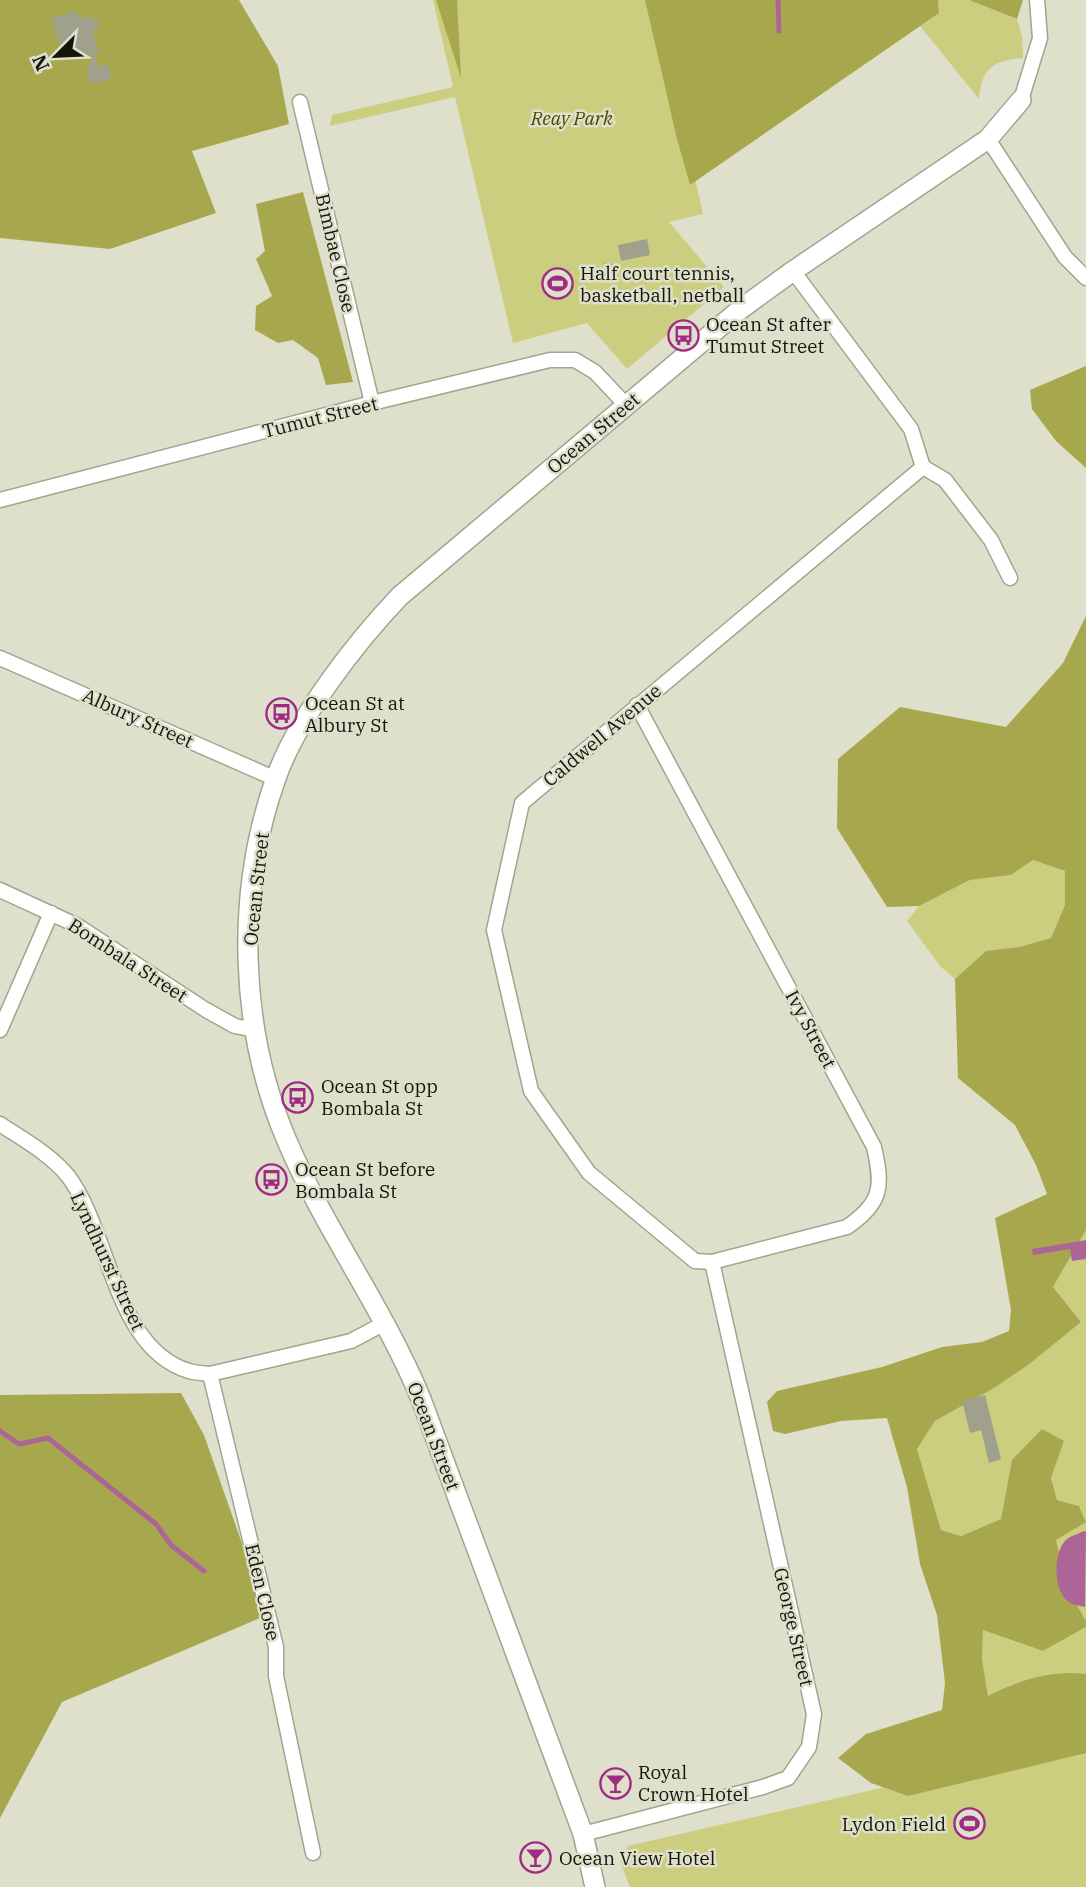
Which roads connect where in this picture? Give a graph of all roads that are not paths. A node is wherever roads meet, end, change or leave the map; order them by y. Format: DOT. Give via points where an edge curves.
graph roads {
  1 [pos="1037,0"];
  2 [pos="1021,100"];
  3 [pos="300,102"];
  4 [pos="988,139"];
  5 [pos="793,271"];
  6 [pos="1086,278"];
  7 [pos="372,403"];
  8 [pos="626,405"];
  9 [pos="923,467"];
  10 [pos="0,500"];
  11 [pos="1010,578"];
  12 [pos="0,658"];
  13 [pos="637,705"];
  14 [pos="275,779"];
  15 [pos="0,890"];
  16 [pos="51,913"];
  17 [pos="0,1030"];
  18 [pos="255,1030"];
  19 [pos="0,1124"];
  20 [pos="712,1262"];
  21 [pos="385,1323"];
  22 [pos="210,1374"];
  23 [pos="583,1834"];
  24 [pos="313,1853"];
  25 [pos="595,1887"];
  1 -- 2 [label="street, Ocean Street" via="1040,38"];
  2 -- 4 [label="street, Ocean Street"];
  3 -- 7 [label="street, Bimbae Close"];
  4 -- 5 [label="street, Ocean Street"];
  4 -- 6 [label="street" via="1065,257"];
  5 -- 8 [label="street, Ocean Street"];
  5 -- 9 [label="street" via="911,429"];
  7 -- 8 [label="street, Tumut Street" via="550,360 575,360 595,372"];
  7 -- 10 [label="street, Tumut Street"];
  8 -- 14 [label="street, Ocean Street" via="400,596 371,626 310,712"];
  9 -- 11 [label="street" via="946,480 991,540"];
  9 -- 13 [label="street, Caldwell Avenue"];
  12 -- 14 [label="street, Albury Street"];
  13 -- 20 [label="street, Caldwell Avenue" via="522,803 494,930 531,1091 589,1173 695,1261"];
  13 -- 20 [label="street, Ivy Street" via="874,1147 881,1178 865,1215 847,1227"];
  14 -- 18 [label="street, Ocean Street" via="259,839 251,899 248,945"];
  15 -- 16 [label="street, Bombala Street"];
  16 -- 17 [label="street"];
  16 -- 18 [label="street, Bombala Street" via="206,1010 235,1026"];
  18 -- 21 [label="street, Ocean Street" via="286,1140"];
  19 -- 22 [label="street, Lyndhurst Street" via="49,1157 68,1176 82,1199 133,1323 149,1345 188,1371"];
  20 -- 23 [label="street, George Street" via="814,1714 809,1747 788,1778"];
  21 -- 22 [label="street, Lyndhurst Street" via="351,1341"];
  21 -- 23 [label="street, Ocean Street" via="421,1399"];
  22 -- 24 [label="street, Eden Close" via="276,1647 276,1676"];
  23 -- 25 [label="street, Ocean Street"];
}
